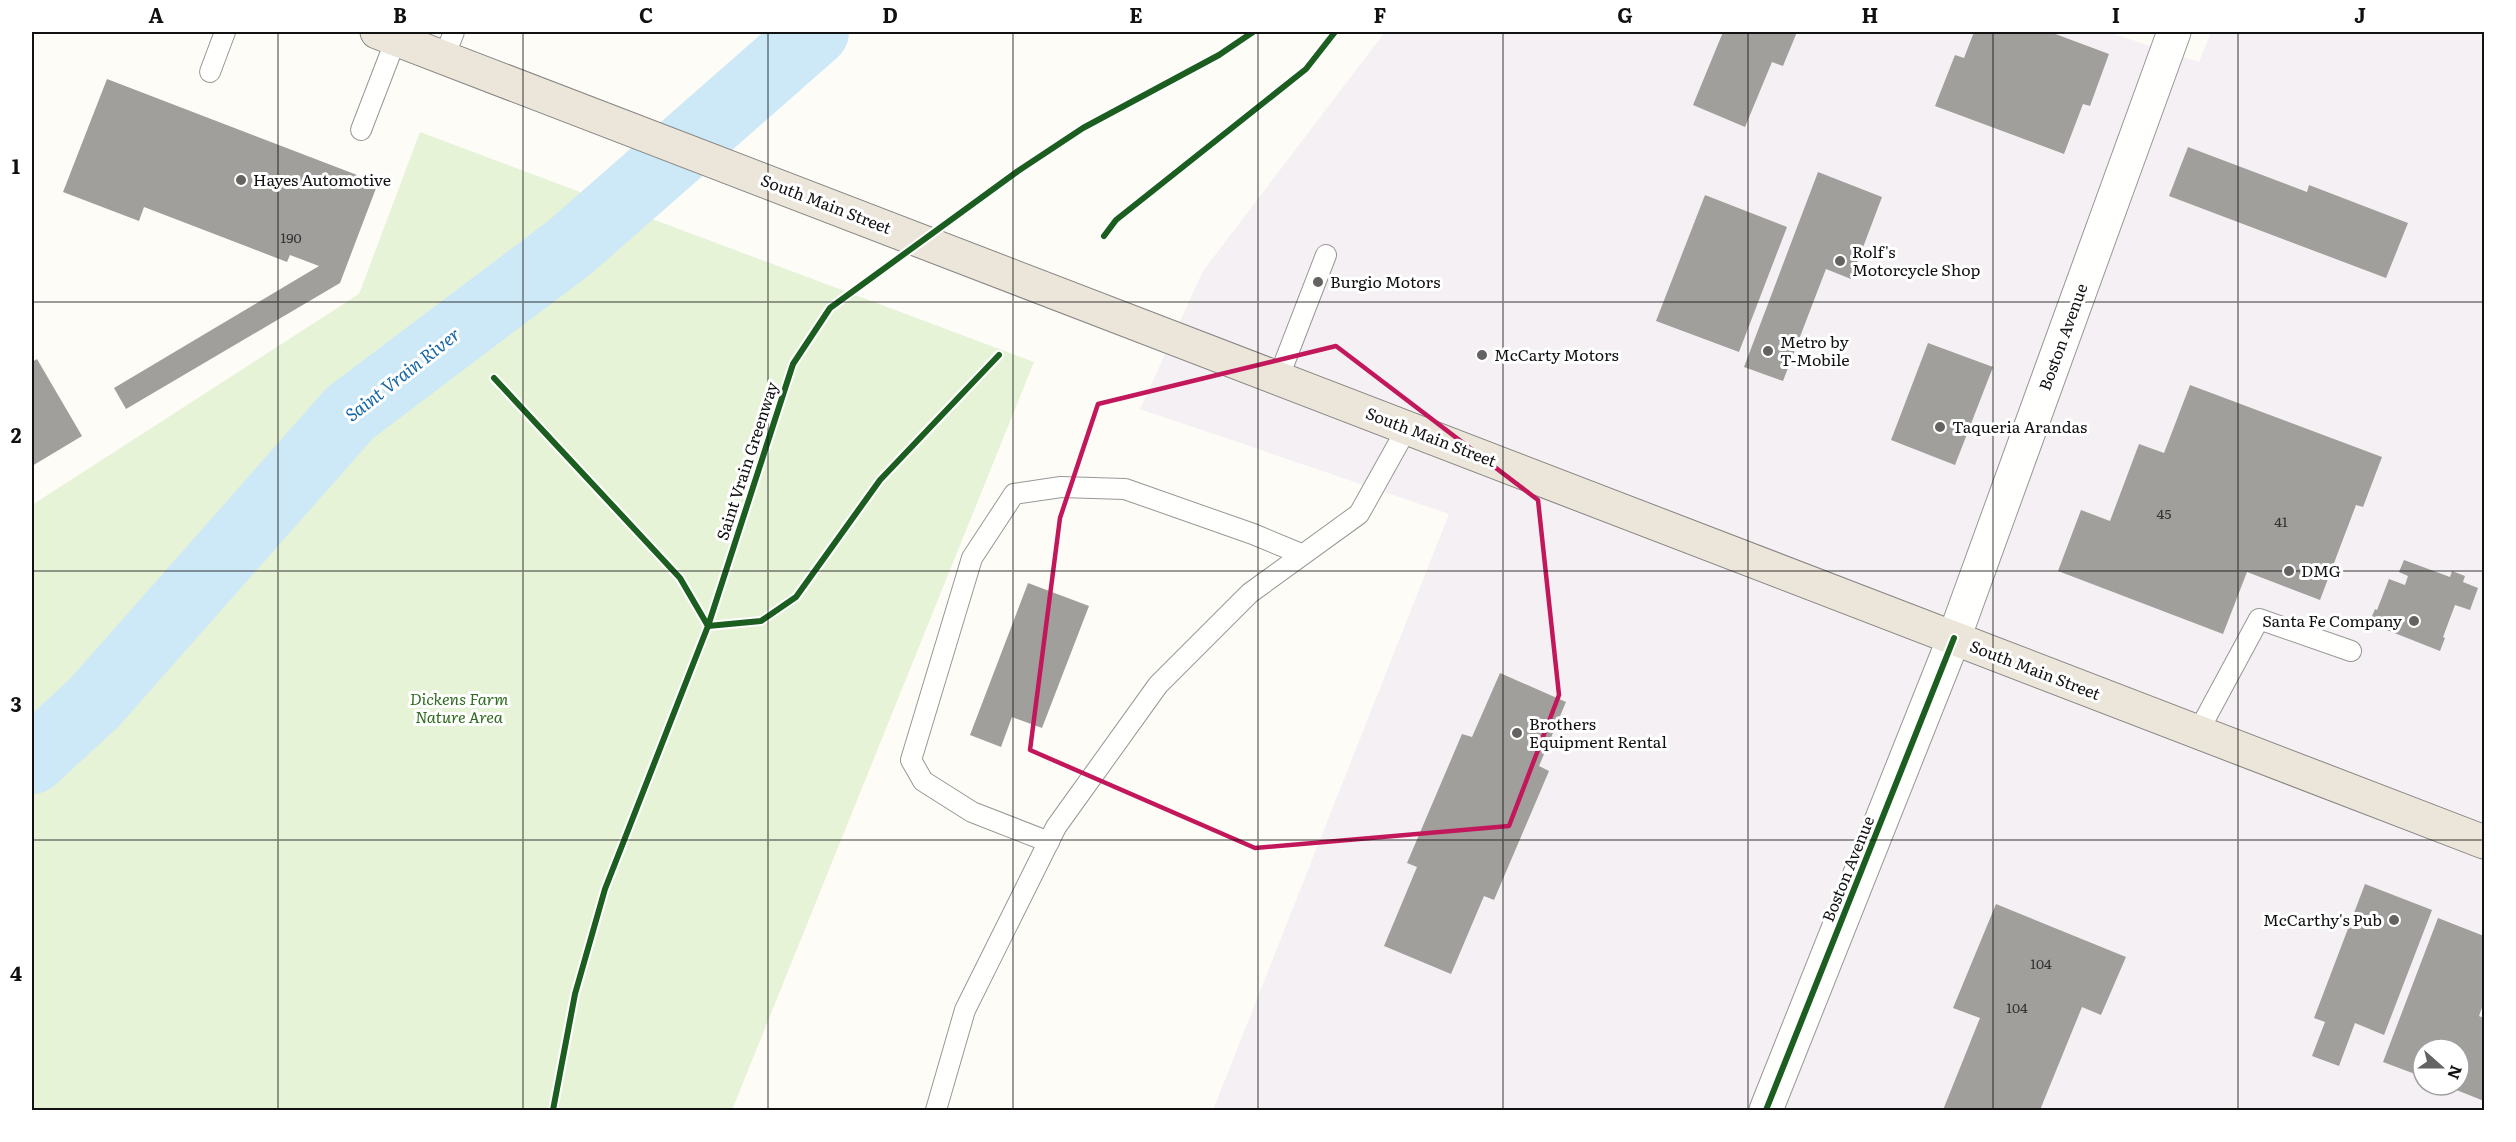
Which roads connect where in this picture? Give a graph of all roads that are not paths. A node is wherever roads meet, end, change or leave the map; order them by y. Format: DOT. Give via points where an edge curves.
graph roads {
  1 [pos="225,32"];
  2 [pos="2174,32"];
  3 [pos="387,35"];
  4 [pos="449,44"];
  5 [pos="210,72"];
  6 [pos="362,130"];
  7 [pos="1326,255"];
  8 [pos="1278,379"];
  9 [pos="1407,428"];
  10 [pos="1301,554"];
  11 [pos="1954,638"];
  12 [pos="2351,651"];
  13 [pos="2198,732"];
  14 [pos="1048,842"];
  15 [pos="2484,842"];
  16 [pos="936,1110"];
  17 [pos="1766,1110"];
  1 -- 5 [label="lane"];
  2 -- 11 [label="street, Boston Avenue"];
  3 -- 4 [label="highway, South Main Street"];
  3 -- 6 [label="lane"];
  4 -- 8 [label="highway, South Main Street" via="564,103"];
  7 -- 8 [label="lane"];
  8 -- 9 [label="highway, South Main Street"];
  9 -- 10 [label="lane" via="1359,514"];
  9 -- 11 [label="highway, South Main Street"];
  10 -- 14 [label="lane" via="1250,593 1158,685"];
  10 -- 14 [label="lane" via="1125,489 1061,487 1014,494 972,558 911,760 923,781 972,812"];
  11 -- 13 [label="highway, South Main Street"];
  11 -- 17 [label="street, Boston Avenue"];
  12 -- 13 [label="lane" via="2259,619"];
  13 -- 15 [label="highway, South Main Street"];
  14 -- 16 [label="lane" via="965,1011"];
}
